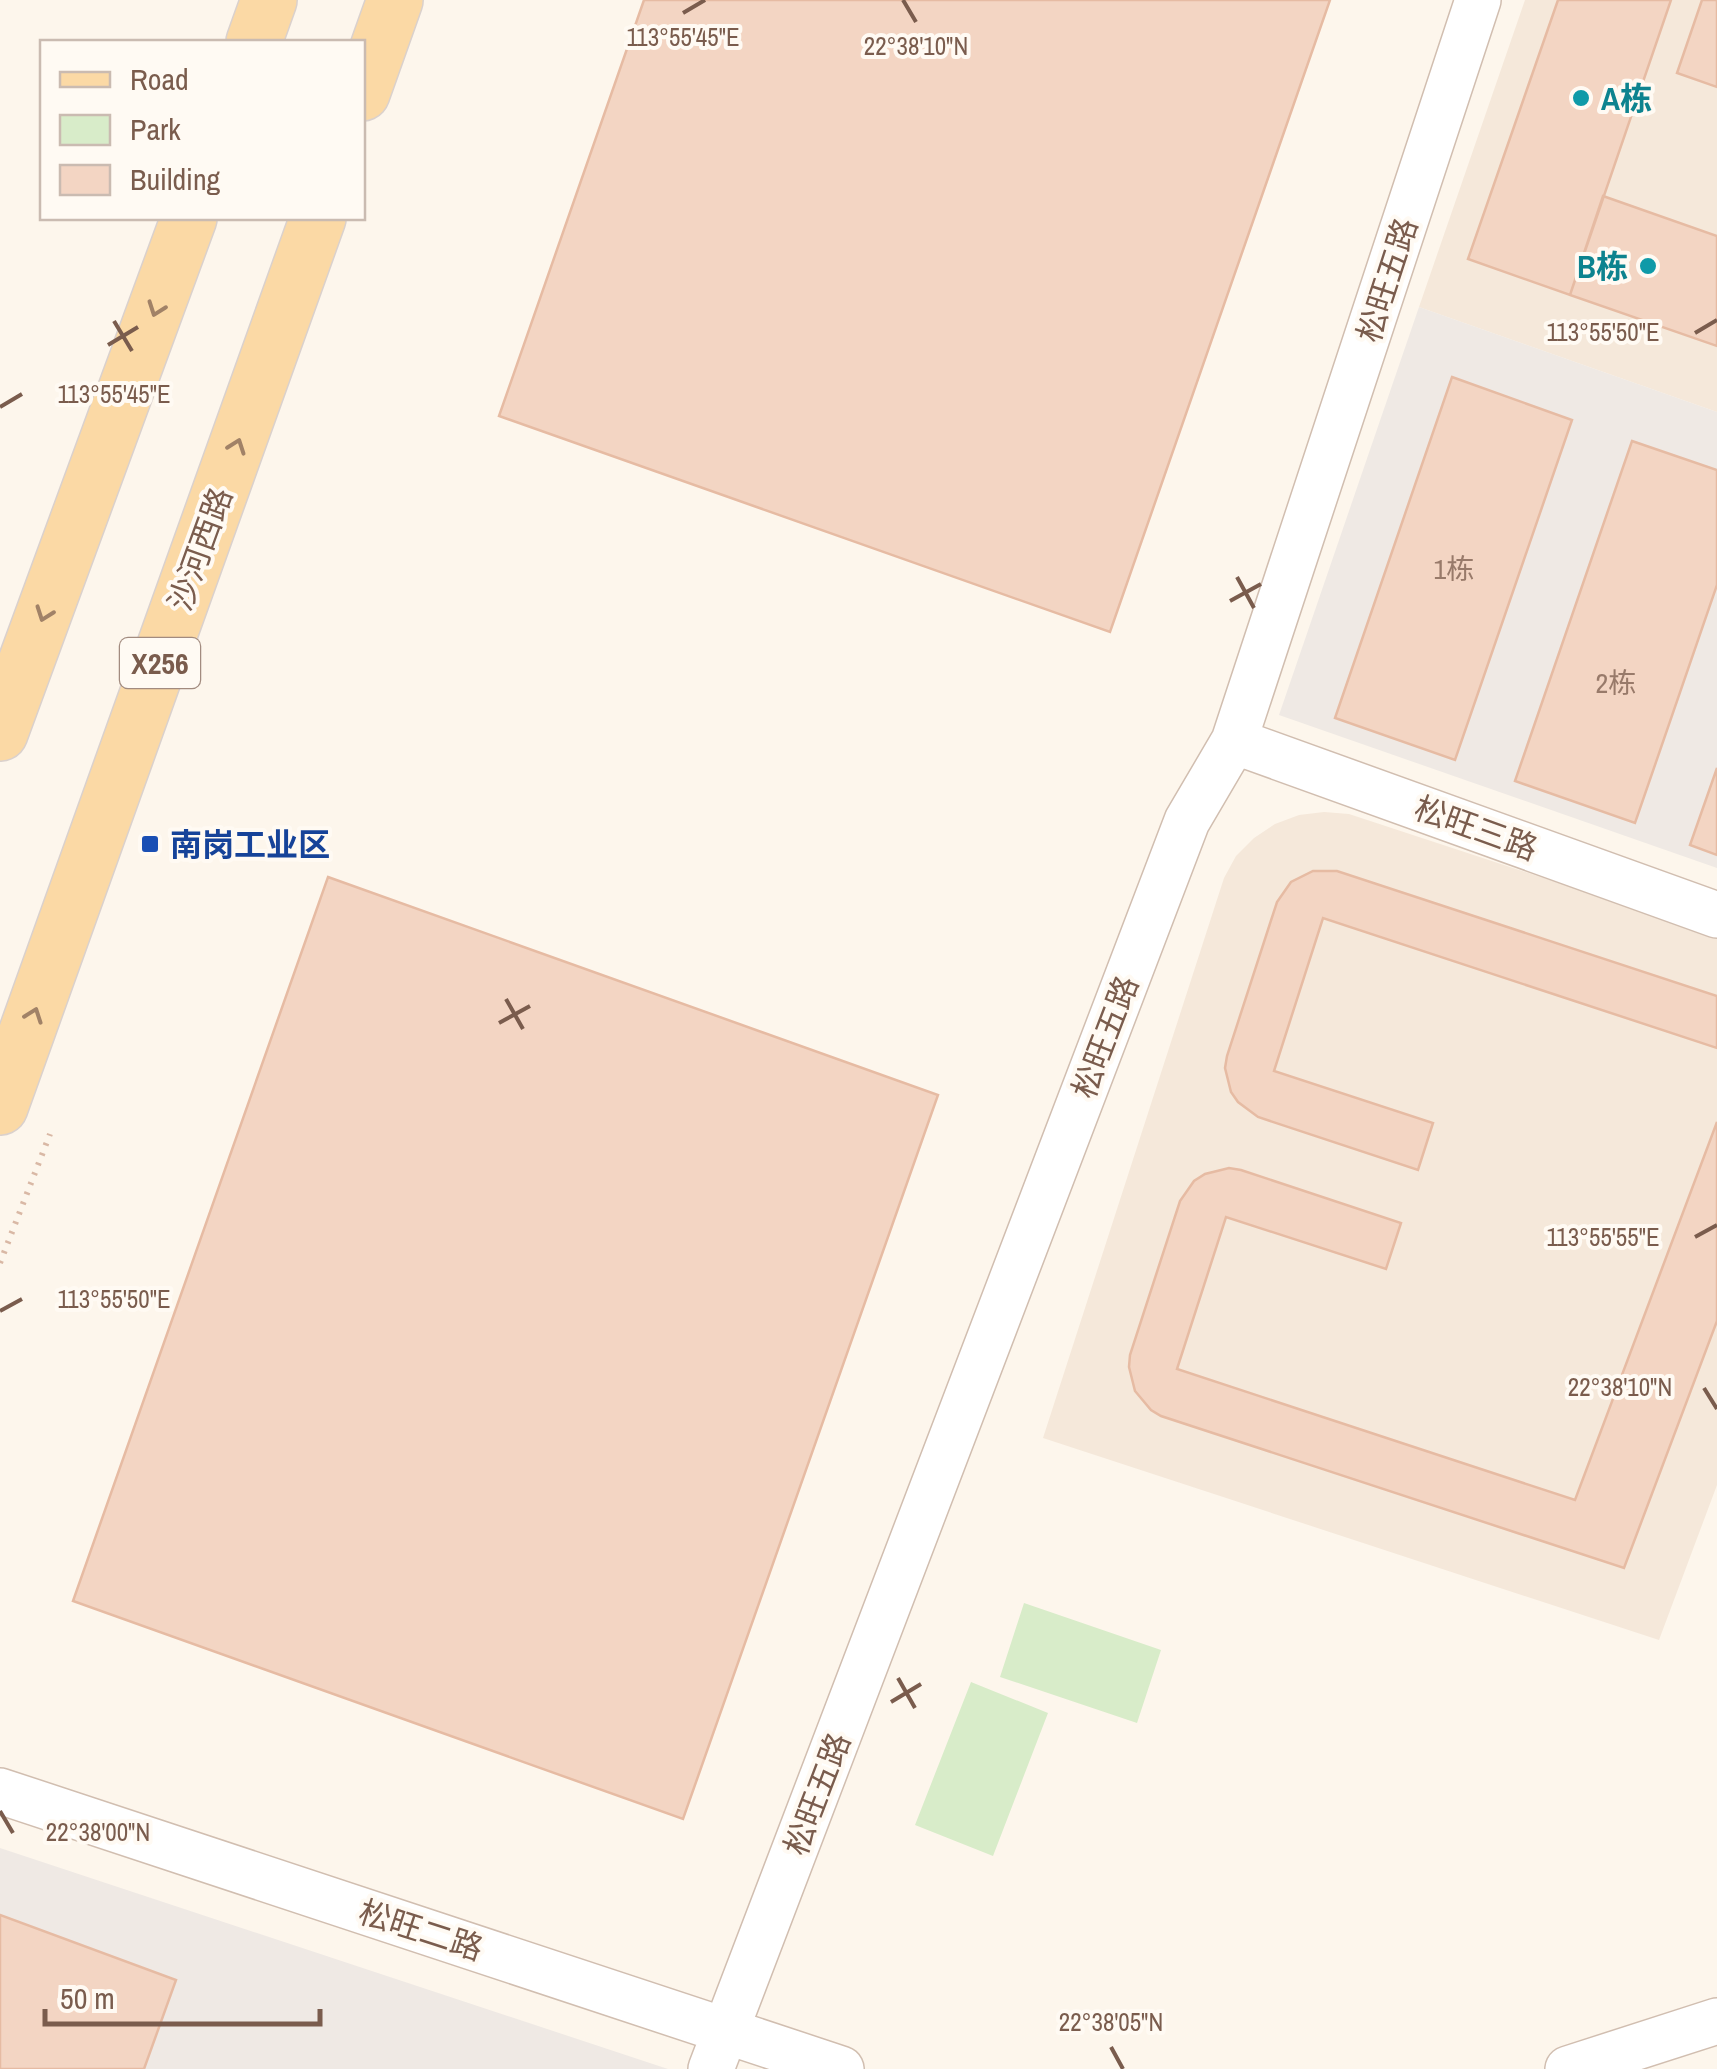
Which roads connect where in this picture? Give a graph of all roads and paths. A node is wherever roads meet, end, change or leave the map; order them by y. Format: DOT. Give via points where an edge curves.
graph roads {
  1 [pos="270,0"];
  2 [pos="396,0"];
  3 [pos="1478,0"];
  4 [pos="255,40"];
  5 [pos="365,85"];
  6 [pos="189,220"];
  7 [pos="317,220"];
  8 [pos="0,733"];
  9 [pos="1234,741"];
  10 [pos="1717,915"];
  11 [pos="0,1107"];
  12 [pos="50,1134"];
  13 [pos="0,1263"];
  14 [pos="0,1790"];
  15 [pos="1717,2021"];
  16 [pos="719,2050"];
  17 [pos="841,2069"];
  18 [pos="1568,2069"];
  1 -- 4 [label="main road"];
  2 -- 5 [label="main road"];
  3 -- 9 [label="street, 松旺五路"];
  6 -- 8 [label="main road, one-way"];
  11 -- 7 [label="main road, 沙河西路 / X256, one-way"];
  9 -- 10 [label="street, 松旺三路"];
  9 -- 16 [label="street, 松旺五路" via="1187,821"];
  12 -- 13 [label="path"];
  14 -- 16 [label="street, 松旺二路"];
  15 -- 18 [label="street"];
  16 -- 17 [label="street, 松旺二路"];
}
